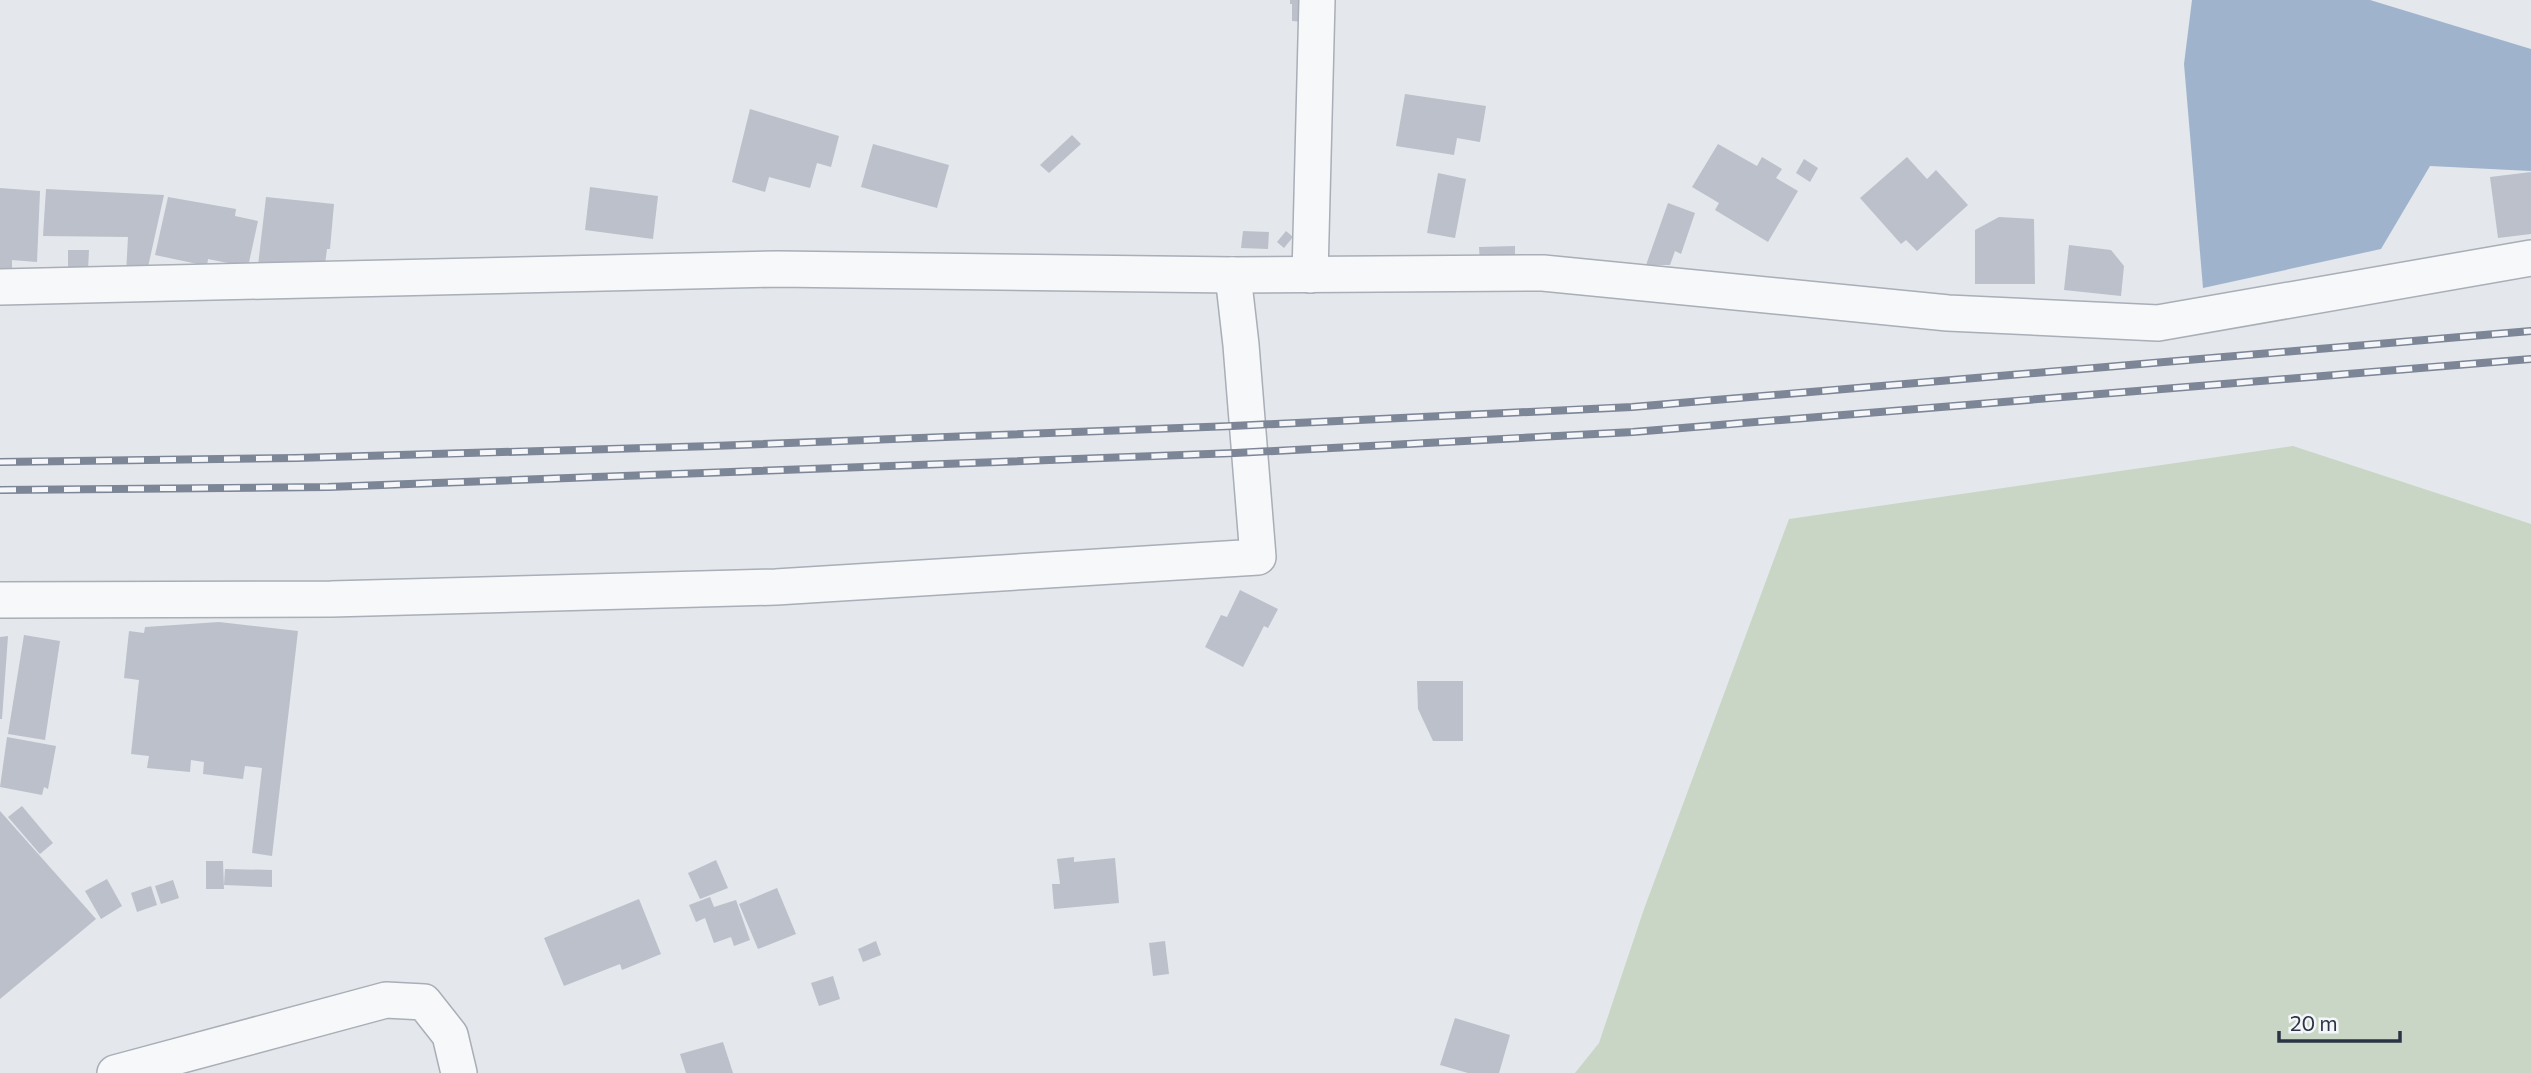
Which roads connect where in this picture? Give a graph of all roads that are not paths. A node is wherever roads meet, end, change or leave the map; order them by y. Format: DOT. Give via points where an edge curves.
graph roads {
  1 [pos="1317,0"];
  2 [pos="2531,258"];
  3 [pos="1233,275"];
  4 [pos="1310,275"];
  5 [pos="0,287"];
  6 [pos="0,600"];
  7 [pos="115,1073"];
  8 [pos="459,1073"];
  1 -- 4 [label="street"];
  2 -- 4 [label="street" via="2158,323 1948,313 1543,273"];
  3 -- 4 [label="street"];
  3 -- 5 [label="street" via="778,269"];
  3 -- 6 [label="street" via="1258,557 776,587 331,599"];
  7 -- 8 [label="street" via="386,1000 424,1002 450,1035"];
}
